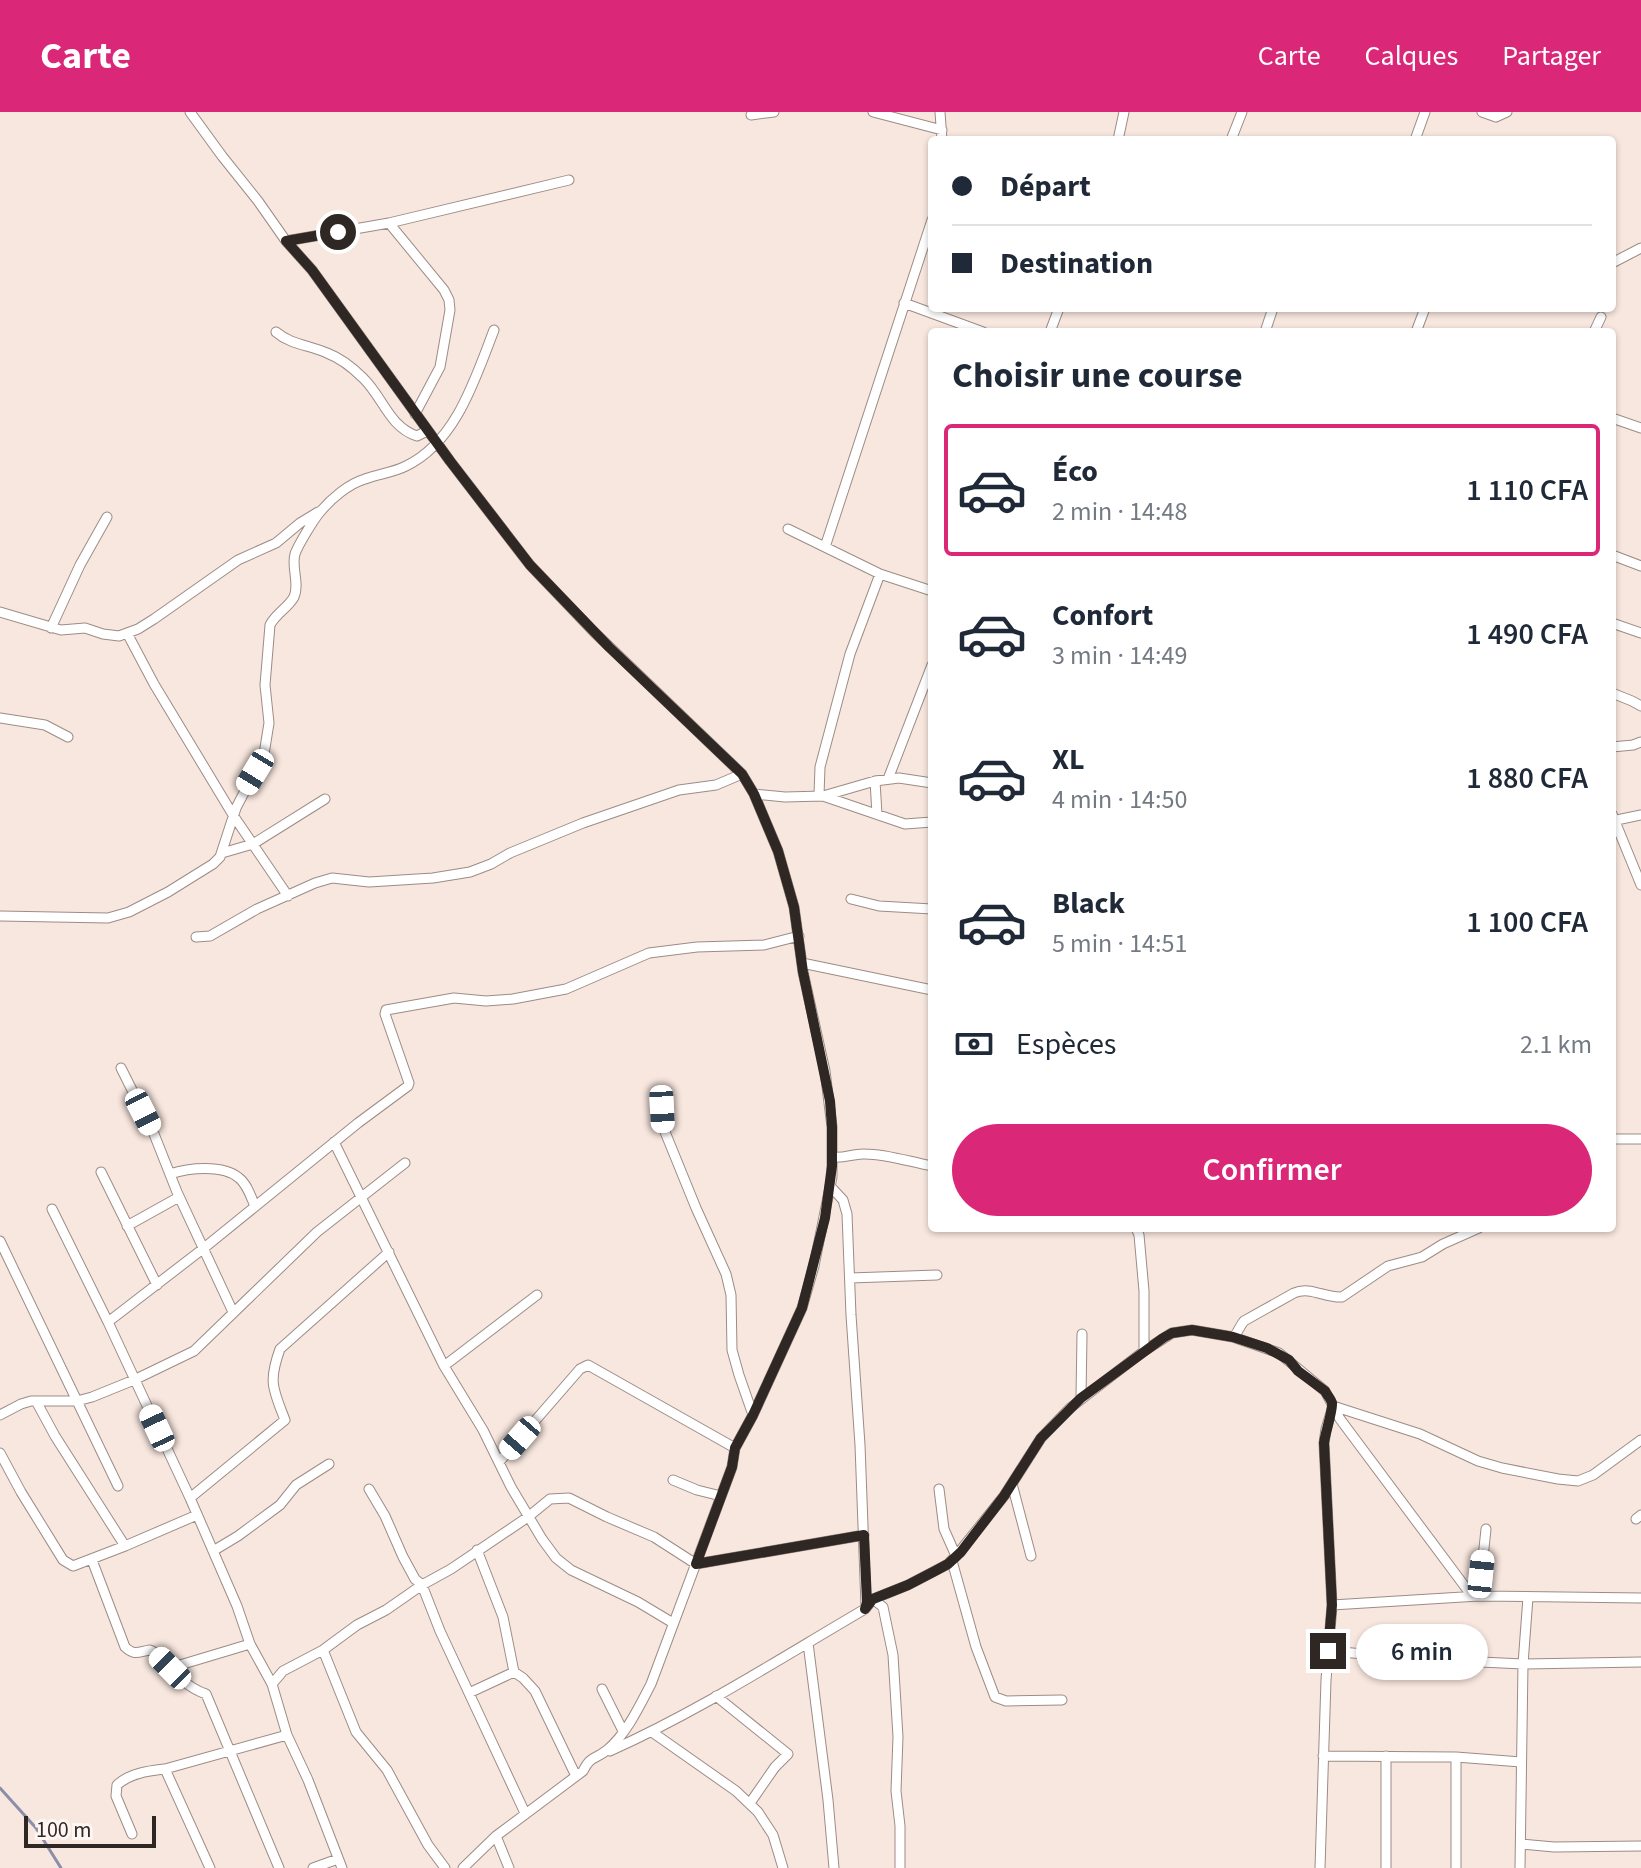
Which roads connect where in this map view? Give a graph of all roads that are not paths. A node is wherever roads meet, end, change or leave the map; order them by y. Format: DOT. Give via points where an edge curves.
graph roads {
  1 [pos="190,112"];
  2 [pos="774,112"];
  3 [pos="873,112"];
  4 [pos="940,112"];
  5 [pos="1124,112"];
  6 [pos="1242,112"];
  7 [pos="1425,112"];
  8 [pos="1482,112"];
  9 [pos="1507,112"];
  10 [pos="751,115"];
  11 [pos="942,135"];
  12 [pos="1119,136"];
  13 [pos="1233,136"];
  14 [pos="1416,136"];
  15 [pos="569,180"];
  16 [pos="389,223"];
  17 [pos="928,232"];
  18 [pos="286,241"];
  19 [pos="1641,248"];
  20 [pos="1616,261"];
  21 [pos="904,303"];
  22 [pos="928,312"];
  23 [pos="929,312"];
  24 [pos="1601,317"];
  25 [pos="972,328"];
  26 [pos="1596,328"];
  27 [pos="494,330"];
  28 [pos="276,332"];
  29 [pos="415,414"];
  30 [pos="1616,419"];
  31 [pos="1641,428"];
  32 [pos="427,431"];
  33 [pos="436,443"];
  34 [pos="321,511"];
  35 [pos="107,517"];
  36 [pos="788,529"];
  37 [pos="825,547"];
  38 [pos="1616,557"];
  39 [pos="1641,566"];
  40 [pos="880,574"];
  41 [pos="928,590"];
  42 [pos="0,612"];
  43 [pos="1616,624"];
  44 [pos="51,628"];
  45 [pos="127,633"];
  46 [pos="1641,633"];
  47 [pos="928,675"];
  48 [pos="1616,695"];
  49 [pos="1641,706"];
  50 [pos="0,718"];
  51 [pos="68,737"];
  52 [pos="1641,742"];
  53 [pos="1616,747"];
  54 [pos="742,774"];
  55 [pos="888,779"];
  56 [pos="875,781"];
  57 [pos="928,782"];
  58 [pos="754,794"];
  59 [pos="821,795"];
  60 [pos="325,799"];
  61 [pos="877,814"];
  62 [pos="233,815"];
  63 [pos="1641,815"];
  64 [pos="1616,819"];
  65 [pos="928,822"];
  66 [pos="1616,826"];
  67 [pos="253,844"];
  68 [pos="222,853"];
  69 [pos="1641,885"];
  70 [pos="288,896"];
  71 [pos="851,899"];
  72 [pos="928,909"];
  73 [pos="0,916"];
  74 [pos="799,936"];
  75 [pos="196,937"];
  76 [pos="802,963"];
  77 [pos="928,989"];
  78 [pos="121,1068"];
  79 [pos="661,1092"];
  80 [pos="1616,1139"];
  81 [pos="1641,1139"];
  82 [pos="334,1142"];
  83 [pos="832,1157"];
  84 [pos="405,1163"];
  85 [pos="928,1165"];
  86 [pos="101,1172"];
  87 [pos="170,1174"];
  88 [pos="830,1186"];
  89 [pos="179,1197"];
  90 [pos="362,1197"];
  91 [pos="255,1206"];
  92 [pos="52,1209"];
  93 [pos="127,1226"];
  94 [pos="1137,1232"];
  95 [pos="1470,1232"];
  96 [pos="0,1241"];
  97 [pos="204,1248"];
  98 [pos="389,1252"];
  99 [pos="937,1275"];
  100 [pos="850,1278"];
  101 [pos="157,1285"];
  102 [pos="537,1295"];
  103 [pos="233,1312"];
  104 [pos="108,1322"];
  105 [pos="1082,1334"];
  106 [pos="1233,1337"];
  107 [pos="1144,1351"];
  108 [pos="444,1366"];
  109 [pos="134,1380"];
  110 [pos="1081,1398"];
  111 [pos="36,1401"];
  112 [pos="77,1401"];
  113 [pos="1333,1406"];
  114 [pos="0,1415"];
  115 [pos="753,1415"];
  116 [pos="1641,1440"];
  117 [pos="735,1448"];
  118 [pos="0,1453"];
  119 [pos="500,1461"];
  120 [pos="329,1464"];
  121 [pos="673,1480"];
  122 [pos="1012,1484"];
  123 [pos="118,1486"];
  124 [pos="369,1489"];
  125 [pos="939,1489"];
  126 [pos="721,1496"];
  127 [pos="190,1498"];
  128 [pos="197,1515"];
  129 [pos="528,1517"];
  130 [pos="1486,1529"];
  131 [pos="864,1535"];
  132 [pos="125,1546"];
  133 [pos="477,1550"];
  134 [pos="213,1551"];
  135 [pos="1031,1556"];
  136 [pos="954,1559"];
  137 [pos="92,1560"];
  138 [pos="696,1564"];
  139 [pos="422,1585"];
  140 [pos="1475,1596"];
  141 [pos="1528,1597"];
  142 [pos="1641,1598"];
  143 [pos="873,1599"];
  144 [pos="1332,1605"];
  145 [pos="865,1609"];
  146 [pos="673,1623"];
  147 [pos="808,1643"];
  148 [pos="250,1644"];
  149 [pos="323,1650"];
  150 [pos="1328,1651"];
  151 [pos="1641,1662"];
  152 [pos="1523,1664"];
  153 [pos="170,1668"];
  154 [pos="514,1672"];
  155 [pos="272,1684"];
  156 [pos="602,1689"];
  157 [pos="469,1693"];
  158 [pos="716,1696"];
  159 [pos="1062,1700"];
  160 [pos="623,1731"];
  161 [pos="652,1732"];
  162 [pos="287,1735"];
  163 [pos="229,1751"];
  164 [pos="1323,1756"];
  165 [pos="1386,1756"];
  166 [pos="1456,1757"];
  167 [pos="588,1760"];
  168 [pos="1521,1762"];
  169 [pos="165,1769"];
  170 [pos="576,1776"];
  171 [pos="750,1803"];
  172 [pos="525,1813"];
  173 [pos="132,1834"];
  174 [pos="496,1836"];
  175 [pos="1522,1844"];
  176 [pos="1641,1846"];
  177 [pos="340,1864"];
  178 [pos="210,1868"];
  179 [pos="279,1868"];
  180 [pos="313,1868"];
  181 [pos="445,1868"];
  182 [pos="463,1868"];
  183 [pos="509,1868"];
  184 [pos="783,1868"];
  185 [pos="834,1868"];
  186 [pos="900,1868"];
  187 [pos="1320,1868"];
  188 [pos="1386,1868"];
  189 [pos="1456,1868"];
  190 [pos="1520,1868"];
  1 -- 18 [label="street"];
  2 -- 10 [label="street"];
  3 -- 11 [label="street"];
  4 -- 11 [label="street"];
  5 -- 12 [label="street"];
  6 -- 13 [label="street"];
  7 -- 14 [label="street"];
  8 -- 9 [label="street" via="1496,117"];
  15 -- 16 [label="street"];
  16 -- 18 [label="street"];
  16 -- 29 [label="street" via="449,300 440,367"];
  17 -- 21 [label="street"];
  18 -- 29 [label="street"];
  19 -- 20 [label="street"];
  21 -- 22 [label="street"];
  21 -- 37 [label="street"];
  23 -- 25 [label="street"];
  24 -- 26 [label="street"];
  27 -- 33 [label="street" via="448,432"];
  28 -- 32 [label="street" via="342,361 363,378 402,430 417,436"];
  29 -- 32 [label="street"];
  30 -- 31 [label="street"];
  32 -- 33 [label="street"];
  33 -- 34 [label="street" via="404,467 361,480"];
  33 -- 54 [label="street" via="547,585"];
  34 -- 45 [label="street"];
  34 -- 62 [label="street" via="295,554 295,594 270,625 266,746"];
  35 -- 44 [label="street"];
  36 -- 37 [label="street"];
  37 -- 40 [label="street"];
  38 -- 39 [label="street"];
  40 -- 41 [label="street"];
  40 -- 59 [label="street" via="850,654 820,767"];
  42 -- 44 [label="street"];
  43 -- 46 [label="street"];
  44 -- 45 [label="street"];
  45 -- 62 [label="street"];
  47 -- 55 [label="street"];
  48 -- 49 [label="street"];
  50 -- 51 [label="street" via="45,725"];
  52 -- 53 [label="street"];
  54 -- 58 [label="street"];
  54 -- 70 [label="street" via="583,823 470,872 369,882 332,878"];
  55 -- 56 [label="street"];
  55 -- 57 [label="street"];
  56 -- 59 [label="street"];
  56 -- 61 [label="street"];
  58 -- 59 [label="street"];
  58 -- 74 [label="street" via="778,851"];
  59 -- 61 [label="street"];
  60 -- 67 [label="street"];
  61 -- 65 [label="street" via="905,824"];
  62 -- 67 [label="street"];
  62 -- 68 [label="street"];
  63 -- 64 [label="street"];
  66 -- 69 [label="street"];
  67 -- 68 [label="street"];
  67 -- 70 [label="street"];
  68 -- 73 [label="street" via="213,864 143,907 108,918"];
  70 -- 75 [label="street" via="210,936"];
  71 -- 72 [label="street"];
  74 -- 76 [label="street"];
  74 -- 82 [label="street" via="764,945 649,953 566,989 513,999 454,998 386,1010 408,1086"];
  76 -- 77 [label="street"];
  76 -- 83 [label="street" via="830,1101"];
  78 -- 87 [label="street"];
  79 -- 115 [label="street" via="663,1127 726,1274 732,1350"];
  80 -- 81 [label="street"];
  82 -- 90 [label="street"];
  82 -- 91 [label="street"];
  83 -- 85 [label="street" via="873,1154"];
  83 -- 88 [label="street"];
  84 -- 90 [label="street"];
  86 -- 93 [label="street"];
  87 -- 89 [label="street"];
  87 -- 91 [label="street" via="204,1168 236,1175"];
  88 -- 100 [label="street" via="846,1206"];
  88 -- 115 [label="street" via="802,1308"];
  89 -- 93 [label="street"];
  89 -- 97 [label="street"];
  90 -- 98 [label="street"];
  90 -- 103 [label="street"];
  91 -- 97 [label="street"];
  92 -- 104 [label="street"];
  93 -- 101 [label="street"];
  94 -- 107 [label="street"];
  95 -- 106 [label="street" via="1422,1257 1388,1266 1342,1297 1294,1293 1244,1321"];
  96 -- 112 [label="street"];
  97 -- 101 [label="street"];
  97 -- 103 [label="street"];
  98 -- 108 [label="street"];
  98 -- 127 [label="street" via="280,1349 273,1388 285,1420"];
  99 -- 100 [label="street"];
  100 -- 131 [label="street"];
  101 -- 104 [label="street"];
  102 -- 108 [label="street"];
  103 -- 109 [label="street" via="194,1351"];
  104 -- 109 [label="street"];
  105 -- 110 [label="street"];
  106 -- 107 [label="street" via="1182,1330"];
  106 -- 113 [label="street" via="1279,1353 1325,1391"];
  107 -- 110 [label="street"];
  108 -- 119 [label="street"];
  109 -- 112 [label="street"];
  109 -- 127 [label="street"];
  110 -- 122 [label="street" via="1041,1438"];
  111 -- 112 [label="street"];
  111 -- 114 [label="street"];
  111 -- 132 [label="street"];
  112 -- 123 [label="street"];
  113 -- 116 [label="street" via="1420,1434 1478,1461 1558,1479 1578,1481 1593,1475"];
  113 -- 140 [label="street"];
  113 -- 144 [label="street" via="1324,1443"];
  115 -- 117 [label="street"];
  117 -- 119 [label="street" via="588,1365"];
  117 -- 126 [label="street"];
  118 -- 137 [label="street" via="63,1560 73,1566"];
  119 -- 129 [label="street"];
  120 -- 134 [label="street"];
  121 -- 126 [label="street"];
  122 -- 135 [label="street"];
  122 -- 136 [label="street"];
  124 -- 139 [label="street"];
  125 -- 136 [label="street"];
  126 -- 138 [label="street"];
  127 -- 128 [label="street"];
  128 -- 132 [label="street"];
  128 -- 134 [label="street"];
  129 -- 133 [label="street"];
  129 -- 138 [label="street" via="550,1499 569,1498 654,1537"];
  129 -- 146 [label="street" via="556,1558 571,1570"];
  130 -- 140 [label="street"];
  131 -- 138 [label="street"];
  131 -- 145 [label="street"];
  132 -- 137 [label="street"];
  133 -- 139 [label="street"];
  133 -- 154 [label="street" via="503,1617"];
  134 -- 148 [label="street"];
  136 -- 143 [label="street"];
  136 -- 159 [label="street" via="995,1697"];
  137 -- 153 [label="street" via="125,1647 137,1654 150,1650"];
  138 -- 146 [label="street"];
  139 -- 149 [label="street"];
  139 -- 157 [label="street"];
  140 -- 141 [label="street"];
  140 -- 144 [label="street"];
  141 -- 142 [label="street"];
  141 -- 152 [label="street"];
  143 -- 145 [label="street"];
  143 -- 186 [label="street" via="883,1607 893,1655"];
  144 -- 150 [label="street"];
  145 -- 147 [label="street"];
  146 -- 160 [label="street" via="651,1684"];
  147 -- 158 [label="street"];
  147 -- 185 [label="street"];
  148 -- 153 [label="street"];
  148 -- 155 [label="street"];
  149 -- 155 [label="street" via="283,1671"];
  149 -- 181 [label="street" via="356,1732 387,1770"];
  150 -- 152 [label="street"];
  150 -- 164 [label="street"];
  151 -- 152 [label="street"];
  152 -- 168 [label="street"];
  153 -- 163 [label="street" via="206,1694"];
  154 -- 157 [label="street"];
  154 -- 170 [label="street" via="535,1691"];
  155 -- 162 [label="street"];
  156 -- 160 [label="street"];
  157 -- 172 [label="street"];
  158 -- 161 [label="street"];
  158 -- 171 [label="street" via="788,1754"];
  160 -- 167 [label="street" via="608,1750"];
  161 -- 167 [label="street"];
  161 -- 171 [label="street"];
  162 -- 163 [label="street"];
  162 -- 177 [label="street"];
  163 -- 169 [label="street"];
  163 -- 179 [label="street"];
  164 -- 165 [label="street"];
  164 -- 187 [label="street"];
  165 -- 166 [label="street"];
  165 -- 188 [label="street"];
  166 -- 168 [label="street"];
  166 -- 189 [label="street"];
  167 -- 170 [label="street"];
  168 -- 175 [label="street"];
  169 -- 173 [label="street" via="141,1772 117,1785 116,1796"];
  169 -- 178 [label="street"];
  170 -- 172 [label="street"];
  171 -- 184 [label="street" via="766,1821"];
  172 -- 174 [label="street"];
  174 -- 182 [label="street"];
  174 -- 183 [label="street"];
  175 -- 176 [label="street"];
  175 -- 190 [label="street"];
  177 -- 180 [label="street"];
}
